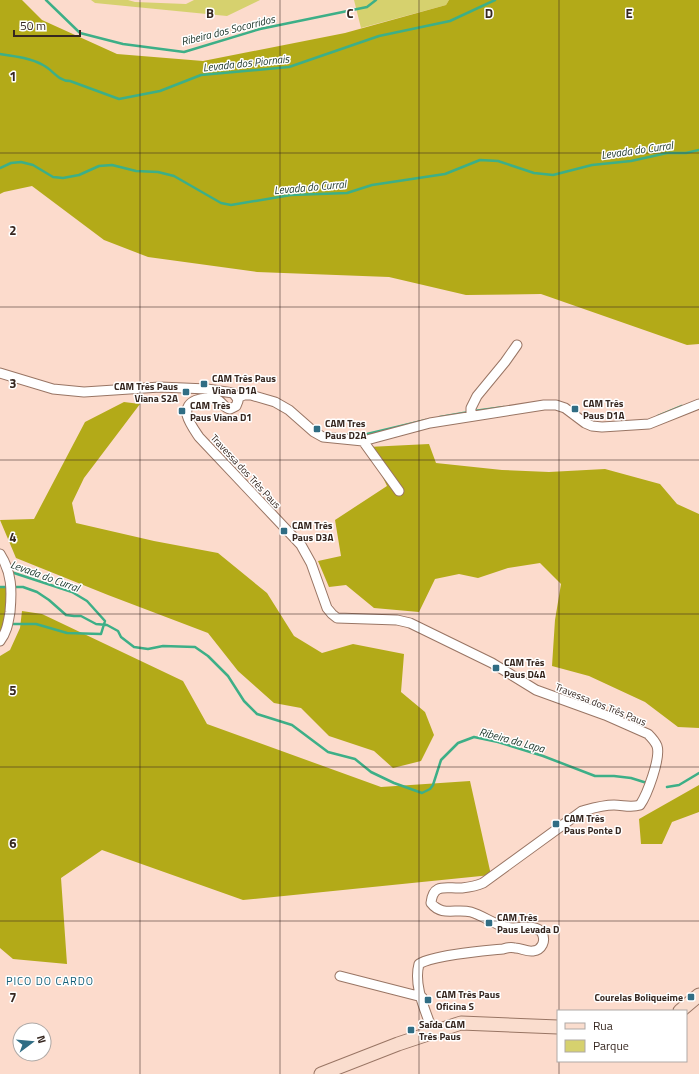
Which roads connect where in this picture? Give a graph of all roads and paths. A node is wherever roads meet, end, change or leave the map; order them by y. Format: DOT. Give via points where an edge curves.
graph roads {
  1 [pos="517,345"];
  2 [pos="0,373"];
  3 [pos="237,398"];
  4 [pos="699,404"];
  5 [pos="471,416"];
  6 [pos="363,441"];
  7 [pos="399,491"];
  8 [pos="2,558"];
  9 [pos="0,641"];
  10 [pos="340,976"];
  11 [pos="699,995"];
  12 [pos="422,996"];
  13 [pos="681,1010"];
  14 [pos="557,1027"];
  15 [pos="433,1032"];
  16 [pos="321,1074"];
  1 -- 5 [label="street" via="477,396 471,408"];
  2 -- 3 [label="street" via="53,389 84,392 160,386 207,388 233,394"];
  3 -- 6 [label="street" via="251,395 275,402 322,437"];
  3 -- 12 [label="street, Travessa dos Três Paus" via="236,406 230,409 215,399 204,398 190,404 187,416 192,428 301,545 311,563 327,608 332,614 338,618 397,620 410,623 492,663 536,690 648,734 657,746 658,754 652,776 640,805 597,806 582,811 483,883 473,887 439,888 434,892 431,903 440,911 469,912 511,928 532,927 542,933 543,942 538,950 532,951 514,948 425,961 419,964 417,971"];
  4 -- 5 [label="street" via="649,424 619,426 592,426 556,405"];
  5 -- 6 [label="street" via="430,423"];
  6 -- 7 [label="street"];
  8 -- 9 [label="street" via="7,567 11,598 7,628"];
  10 -- 12 [label="street"];
  11 -- 13 [label="main road"];
  12 -- 15 [label="street, Travessa dos Três Paus"];
  14 -- 15 [label="main road" via="461,1023"];
  15 -- 16 [label="main road"];
}
